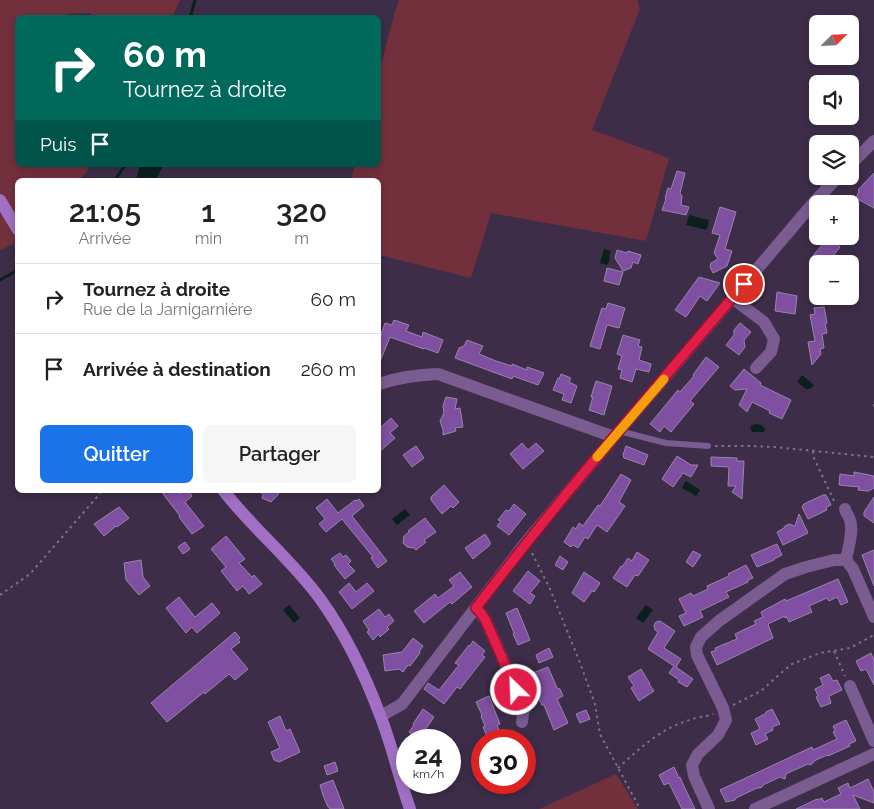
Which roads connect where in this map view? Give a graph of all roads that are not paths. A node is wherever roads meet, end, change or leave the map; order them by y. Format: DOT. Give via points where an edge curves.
graph roads {
  1 [pos="874,141"];
  2 [pos="859,156"];
  3 [pos="830,185"];
  4 [pos="0,200"];
  5 [pos="15,225"];
  6 [pos="732,298"];
  7 [pos="756,368"];
  8 [pos="381,383"];
  9 [pos="616,434"];
  10 [pos="708,446"];
  11 [pos="226,493"];
  12 [pos="845,509"];
  13 [pos="846,560"];
  14 [pos="476,608"];
  15 [pos="874,617"];
  16 [pos="850,686"];
  17 [pos="381,716"];
  18 [pos="522,722"];
  19 [pos="874,741"];
  20 [pos="874,754"];
  21 [pos="410,809"];
  22 [pos="709,809"];
  23 [pos="755,809"];
  1 -- 2 [label="street"];
  3 -- 6 [label="street"];
  4 -- 5 [label="street"];
  6 -- 7 [label="street" via="764,322 774,340 771,352"];
  6 -- 9 [label="street"];
  8 -- 9 [label="street" via="414,375 438,374"];
  9 -- 10 [label="lane"];
  9 -- 14 [label="street"];
  11 -- 17 [label="street" via="304,578 321,601 350,647"];
  12 -- 13 [label="street" via="851,522"];
  13 -- 15 [label="street"];
  13 -- 22 [label="street" via="834,560 785,574 701,637 696,647 697,655 726,720 718,735 692,764"];
  14 -- 17 [label="street" via="402,704"];
  14 -- 18 [label="street" via="486,621 524,707"];
  16 -- 19 [label="street"];
  17 -- 21 [label="street"];
  20 -- 23 [label="street"];
}
